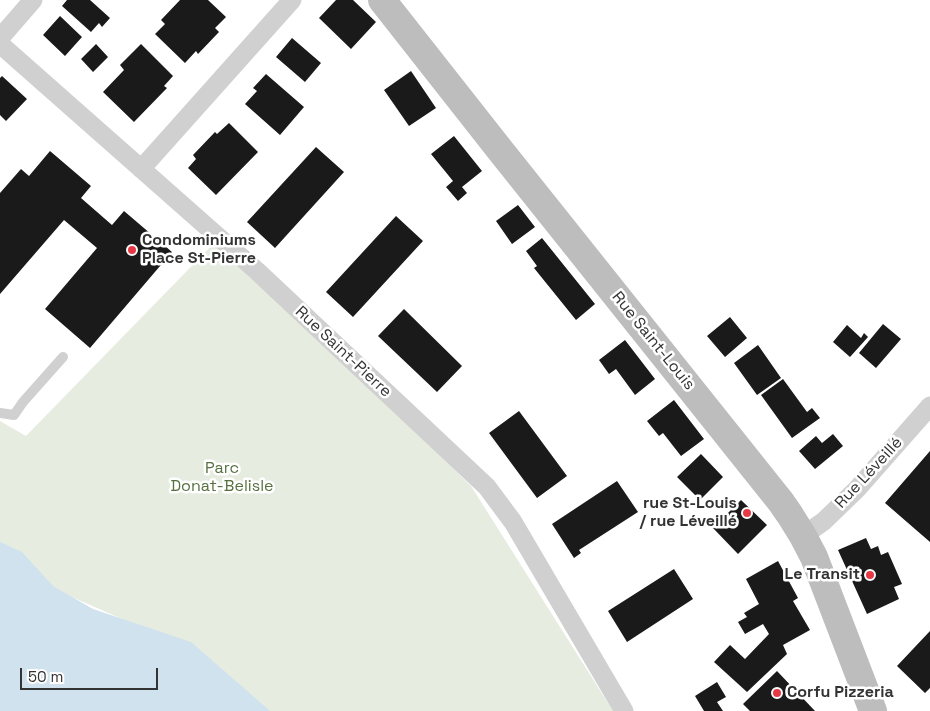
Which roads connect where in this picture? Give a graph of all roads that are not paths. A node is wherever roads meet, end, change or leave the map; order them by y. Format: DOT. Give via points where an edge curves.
graph roads {
  1 [pos="33,0"];
  2 [pos="292,0"];
  3 [pos="382,0"];
  4 [pos="0,38"];
  5 [pos="0,44"];
  6 [pos="141,168"];
  7 [pos="63,357"];
  8 [pos="930,406"];
  9 [pos="0,413"];
  10 [pos="803,536"];
  11 [pos="624,711"];
  12 [pos="873,711"];
  1 -- 4 [label="street"];
  2 -- 6 [label="street"];
  3 -- 10 [label="main road, Rue Saint-Louis" via="781,502"];
  5 -- 6 [label="street, Rue Saint-Pierre"];
  6 -- 11 [label="street, Rue Saint-Pierre" via="257,271 486,487 513,522"];
  7 -- 9 [label="lane" via="14,415"];
  8 -- 10 [label="street, Rue Léveillé" via="858,489"];
  10 -- 12 [label="main road, Rue Saint-Louis"];
}
